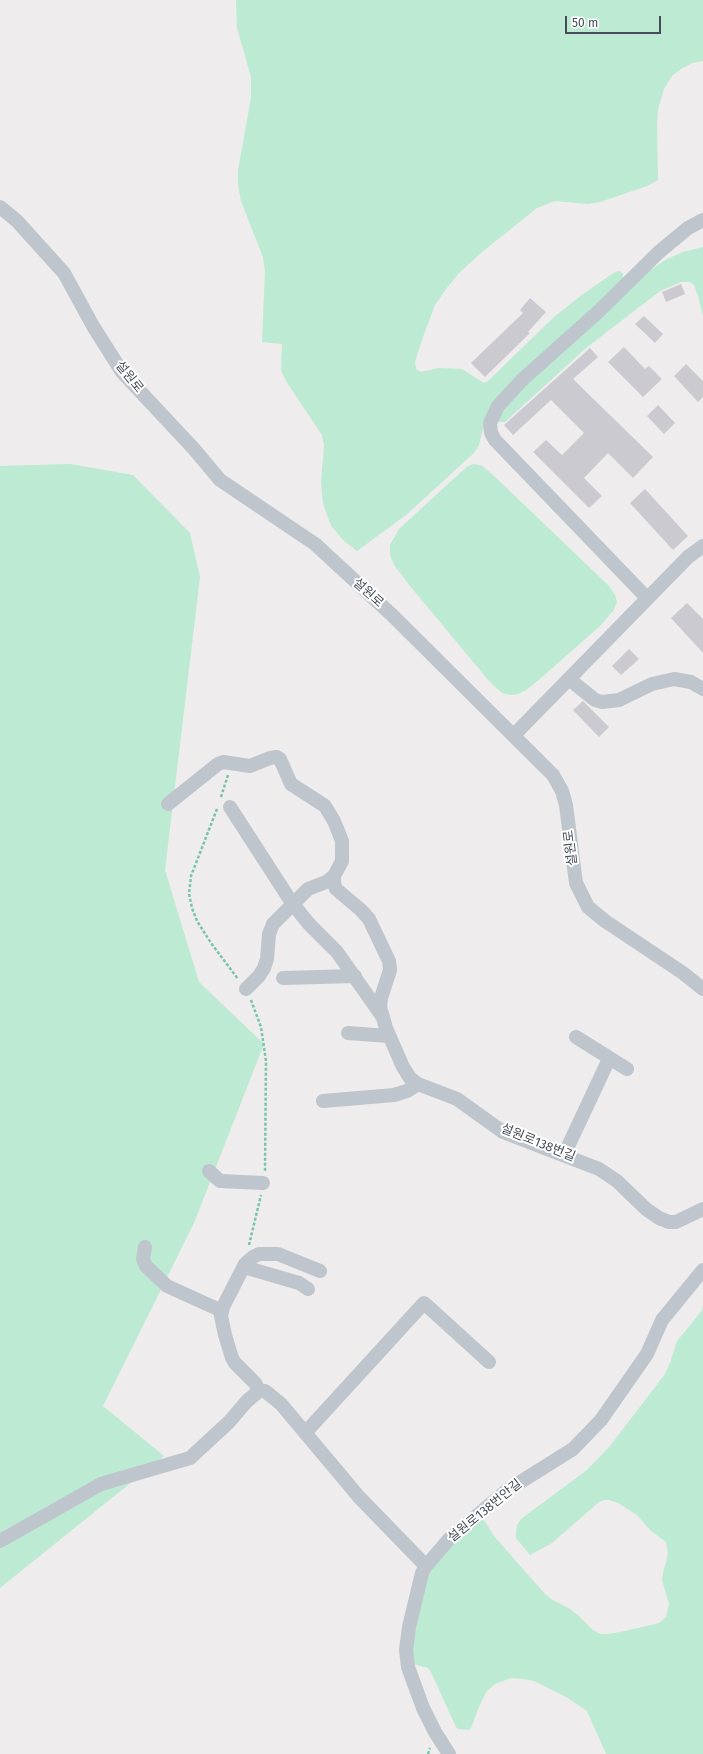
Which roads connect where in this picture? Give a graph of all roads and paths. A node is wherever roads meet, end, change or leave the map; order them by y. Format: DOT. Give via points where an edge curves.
graph roads {
  1 [pos="0,207"];
  2 [pos="703,220"];
  3 [pos="703,546"];
  4 [pos="647,598"];
  5 [pos="569,678"];
  6 [pos="703,689"];
  7 [pos="514,735"];
  8 [pos="232,763"];
  9 [pos="168,804"];
  10 [pos="222,805"];
  11 [pos="334,876"];
  12 [pos="292,903"];
  13 [pos="354,976"];
  14 [pos="283,978"];
  15 [pos="246,989"];
  16 [pos="703,989"];
  17 [pos="384,1020"];
  18 [pos="348,1033"];
  19 [pos="389,1036"];
  20 [pos="576,1037"];
  21 [pos="609,1059"];
  22 [pos="627,1069"];
  23 [pos="418,1084"];
  24 [pos="323,1101"];
  25 [pos="564,1155"];
  26 [pos="209,1171"];
  27 [pos="263,1183"];
  28 [pos="703,1209"];
  29 [pos="145,1247"];
  30 [pos="244,1267"];
  31 [pos="703,1270"];
  32 [pos="320,1271"];
  33 [pos="308,1289"];
  34 [pos="222,1311"];
  35 [pos="489,1362"];
  36 [pos="259,1391"];
  37 [pos="305,1433"];
  38 [pos="0,1541"];
  39 [pos="426,1566"];
  40 [pos="449,1754"];
  1 -- 7 [label="street, 설원로" via="17,221 64,273 122,372 220,480 315,544 392,615"];
  2 -- 4 [label="street" via="688,228 659,252 523,379 498,406 490,423 491,433 506,452"];
  3 -- 4 [label="street" via="688,557"];
  4 -- 5 [label="street"];
  5 -- 6 [label="street" via="595,700 602,702 619,700 652,684 674,679 691,682"];
  5 -- 7 [label="street"];
  7 -- 16 [label="street, 설원로" via="553,775 562,791 576,883 588,907"];
  8 -- 9 [label="street" via="218,764"];
  8 -- 10 [label="path"];
  8 -- 11 [label="street" via="250,766 277,757 294,788 325,806 343,845 342,861"];
  10 -- 12 [label="street"];
  10 -- 15 [label="path" via="191,876 190,894 197,921"];
  11 -- 12 [label="street" via="308,889"];
  11 -- 17 [label="street, 설원로138번길" via="336,889 369,918 389,961 390,970 380,1007"];
  12 -- 13 [label="street"];
  12 -- 15 [label="street" via="272,924 264,968 260,976"];
  13 -- 14 [label="street"];
  13 -- 17 [label="street"];
  15 -- 27 [label="path" via="261,1027 266,1060"];
  17 -- 19 [label="street, 설원로138번길"];
  18 -- 19 [label="street"];
  19 -- 23 [label="street, 설원로138번길" via="403,1067 410,1078"];
  20 -- 21 [label="street"];
  21 -- 22 [label="street"];
  21 -- 25 [label="street"];
  23 -- 24 [label="street" via="394,1095"];
  23 -- 25 [label="street, 설원로138번길" via="457,1099 504,1132"];
  25 -- 28 [label="street, 설원로138번길" via="599,1169 618,1181 646,1209 669,1222 676,1222"];
  26 -- 27 [label="street" via="220,1181"];
  27 -- 30 [label="path"];
  29 -- 34 [label="street" via="143,1259 146,1266 167,1286"];
  30 -- 32 [label="street" via="253,1257 270,1253"];
  30 -- 33 [label="street"];
  30 -- 34 [label="street"];
  31 -- 39 [label="street, 설원로138번안길" via="662,1320 647,1354 602,1420 572,1449 506,1491 450,1538"];
  34 -- 36 [label="street" via="225,1336 232,1358"];
  35 -- 37 [label="street" via="424,1303"];
  36 -- 37 [label="street" via="265,1391 273,1396"];
  36 -- 38 [label="street" via="190,1458 101,1484"];
  37 -- 39 [label="street" via="359,1497"];
  39 -- 40 [label="street, 설원로138번안길" via="408,1627 408,1667 423,1708"];
}
